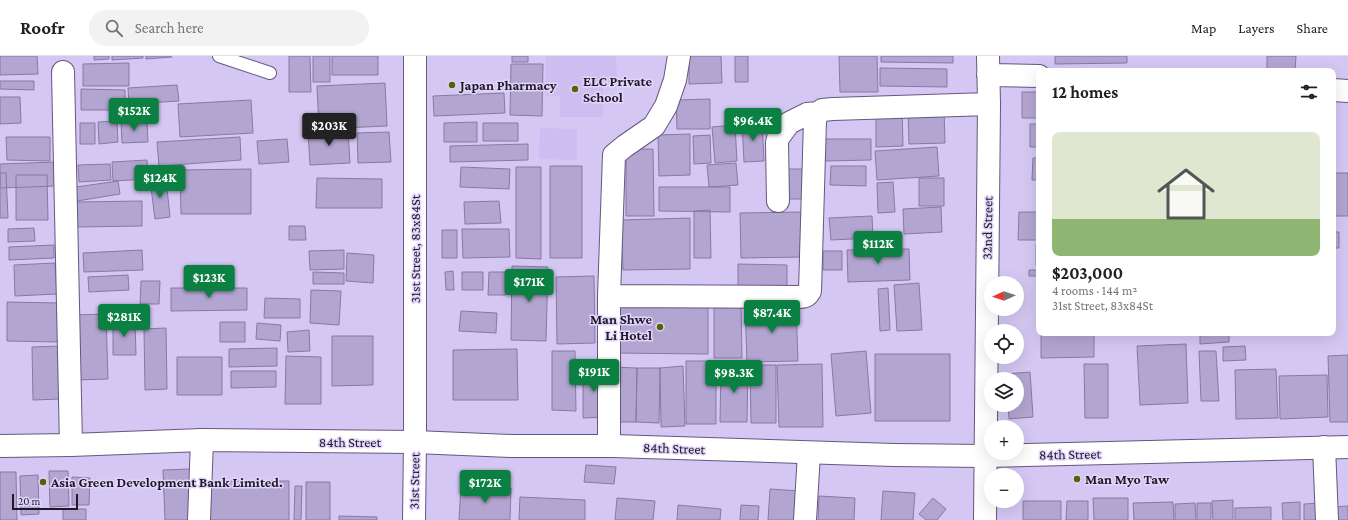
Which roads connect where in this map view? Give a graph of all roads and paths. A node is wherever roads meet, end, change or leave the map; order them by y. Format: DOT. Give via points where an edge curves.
graph roads {
  1 [pos="219,56"];
  2 [pos="415,56"];
  3 [pos="679,56"];
  4 [pos="988,65"];
  5 [pos="63,72"];
  6 [pos="270,72"];
  7 [pos="1036,75"];
  8 [pos="1336,90"];
  9 [pos="1348,91"];
  10 [pos="989,104"];
  11 [pos="818,113"];
  12 [pos="778,201"];
  13 [pos="609,296"];
  14 [pos="985,420"];
  15 [pos="202,440"];
  16 [pos="415,442"];
  17 [pos="72,445"];
  18 [pos="0,446"];
  19 [pos="609,446"];
  20 [pos="1324,447"];
  21 [pos="1348,447"];
  22 [pos="809,453"];
  23 [pos="1024,455"];
  24 [pos="984,456"];
  25 [pos="985,460"];
  26 [pos="199,520"];
  27 [pos="414,520"];
  28 [pos="805,520"];
  29 [pos="984,520"];
  30 [pos="1327,520"];
  1 -- 6 [label="lane"];
  2 -- 16 [label="street, 31st Street, 83x84St"];
  3 -- 13 [label="street" via="675,80 666,106 654,126 614,155"];
  4 -- 7 [label="street"];
  4 -- 10 [label="street, 32nd Street"];
  5 -- 17 [label="street"];
  8 -- 9 [label="street"];
  10 -- 11 [label="street" via="832,109"];
  10 -- 14 [label="street, 32nd Street"];
  11 -- 12 [label="street" via="807,114 789,123 778,138"];
  11 -- 13 [label="street" via="815,120 810,291 807,296"];
  13 -- 19 [label="street"];
  15 -- 16 [label="street, 84th Street"];
  15 -- 17 [label="street, 84th Street"];
  15 -- 26 [label="street"];
  16 -- 19 [label="street, 84th Street"];
  16 -- 27 [label="street, 31st Street"];
  17 -- 18 [label="street, 84th Street"];
  19 -- 22 [label="street, 84th Street"];
  20 -- 21 [label="street, 84th Street"];
  20 -- 23 [label="street, 84th Street"];
  20 -- 30 [label="street"];
  22 -- 24 [label="street, 84th Street"];
  22 -- 28 [label="street"];
  25 -- 29 [label="street, 32nd Street"];
}
